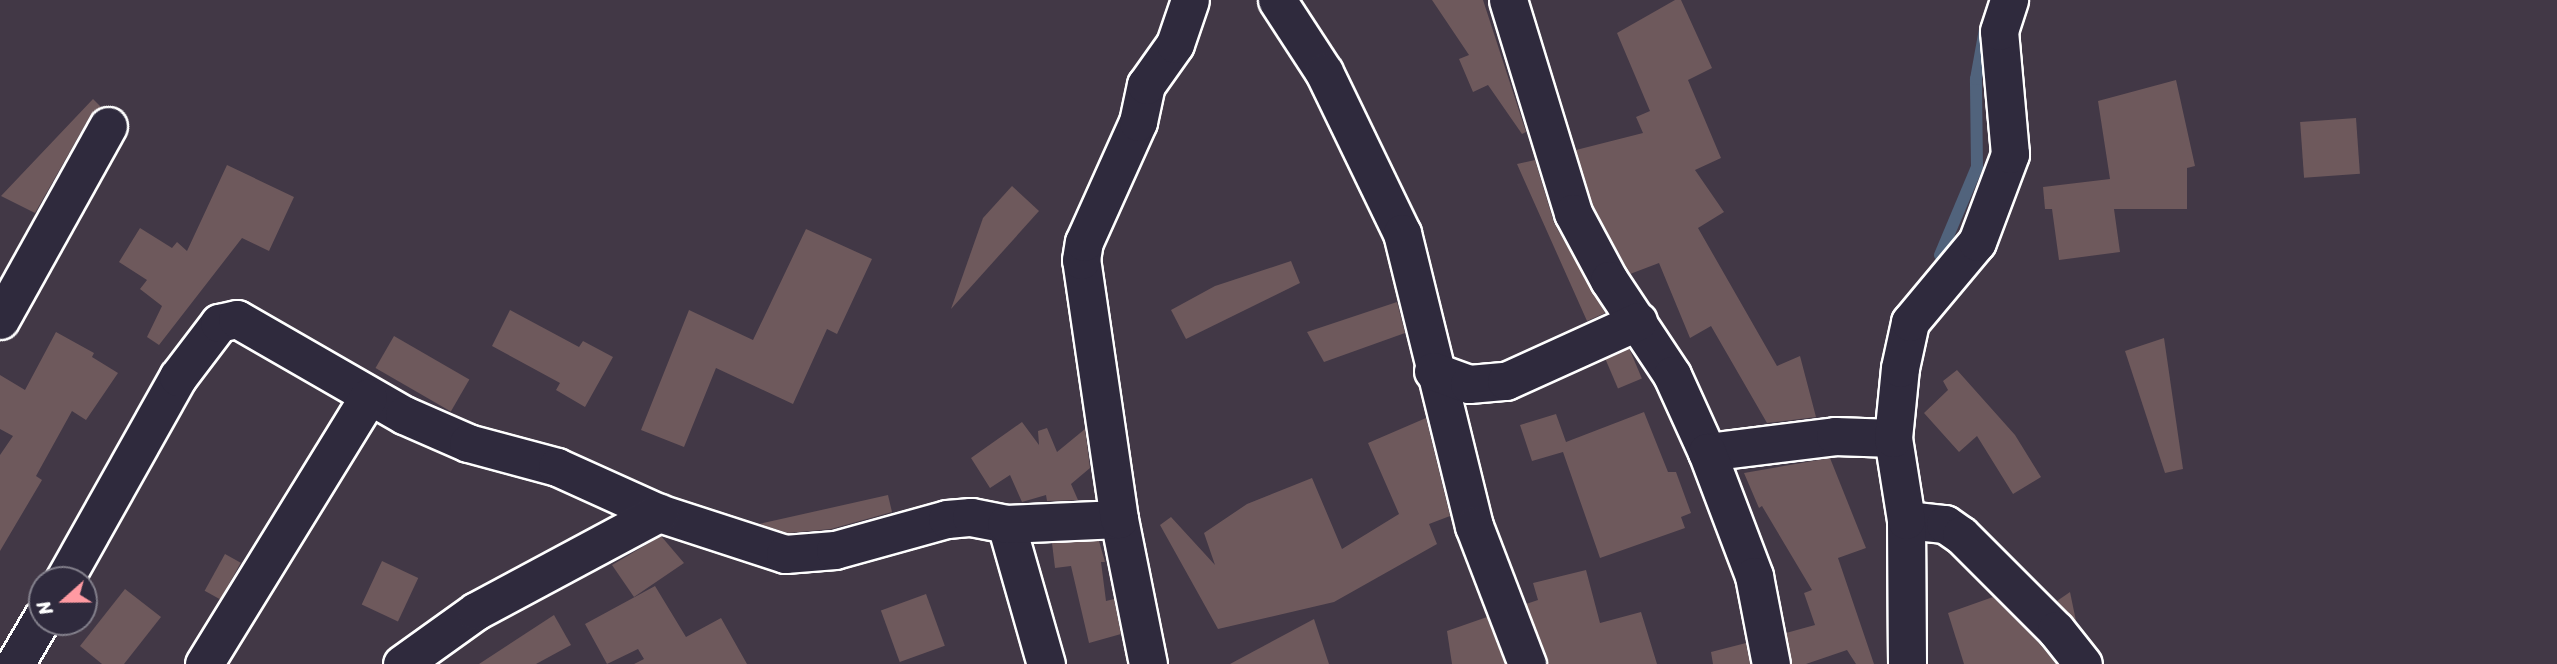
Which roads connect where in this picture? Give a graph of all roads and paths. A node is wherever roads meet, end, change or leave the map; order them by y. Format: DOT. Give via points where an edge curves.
graph roads {
  1 [pos="1190,0"];
  2 [pos="1277,0"];
  3 [pos="1508,0"];
  4 [pos="2009,0"];
  5 [pos="108,126"];
  6 [pos="0,320"];
  7 [pos="1638,321"];
  8 [pos="1433,370"];
  9 [pos="368,397"];
  10 [pos="1893,438"];
  11 [pos="1707,452"];
  12 [pos="659,513"];
  13 [pos="1119,519"];
  14 [pos="1906,520"];
  15 [pos="1006,524"];
  16 [pos="72,566"];
  17 [pos="31,636"];
  18 [pos="15,664"];
  19 [pos="204,664"];
  20 [pos="402,664"];
  21 [pos="1046,664"];
  22 [pos="1148,664"];
  23 [pos="1527,664"];
  24 [pos="1772,664"];
  25 [pos="1908,664"];
  26 [pos="2083,664"];
  1 -- 13 [label="street" via="1175,44 1146,85 1138,122 1084,242 1081,260"];
  2 -- 8 [label="street" via="1324,72 1402,233"];
  3 -- 7 [label="street" via="1573,213"];
  4 -- 10 [label="street" via="1999,31 2010,154 1977,242 1910,322"];
  5 -- 6 [label="street"];
  7 -- 8 [label="street" via="1506,381 1469,384"];
  7 -- 11 [label="street" via="1671,375"];
  8 -- 23 [label="street" via="1474,526"];
  9 -- 12 [label="street" via="468,443 558,467"];
  9 -- 16 [label="street" via="250,322 219,323 178,377"];
  9 -- 19 [label="street"];
  10 -- 11 [label="street" via="1835,436"];
  10 -- 14 [label="street"];
  11 -- 24 [label="street" via="1754,576"];
  12 -- 15 [label="street" via="785,554 835,550 947,519 971,517"];
  12 -- 20 [label="street" via="476,611"];
  13 -- 15 [label="street"];
  13 -- 22 [label="street"];
  14 -- 25 [label="street"];
  14 -- 26 [label="street" via="1945,524 1961,535"];
  15 -- 21 [label="street"];
  17 -- 18 [label="street"];
}
